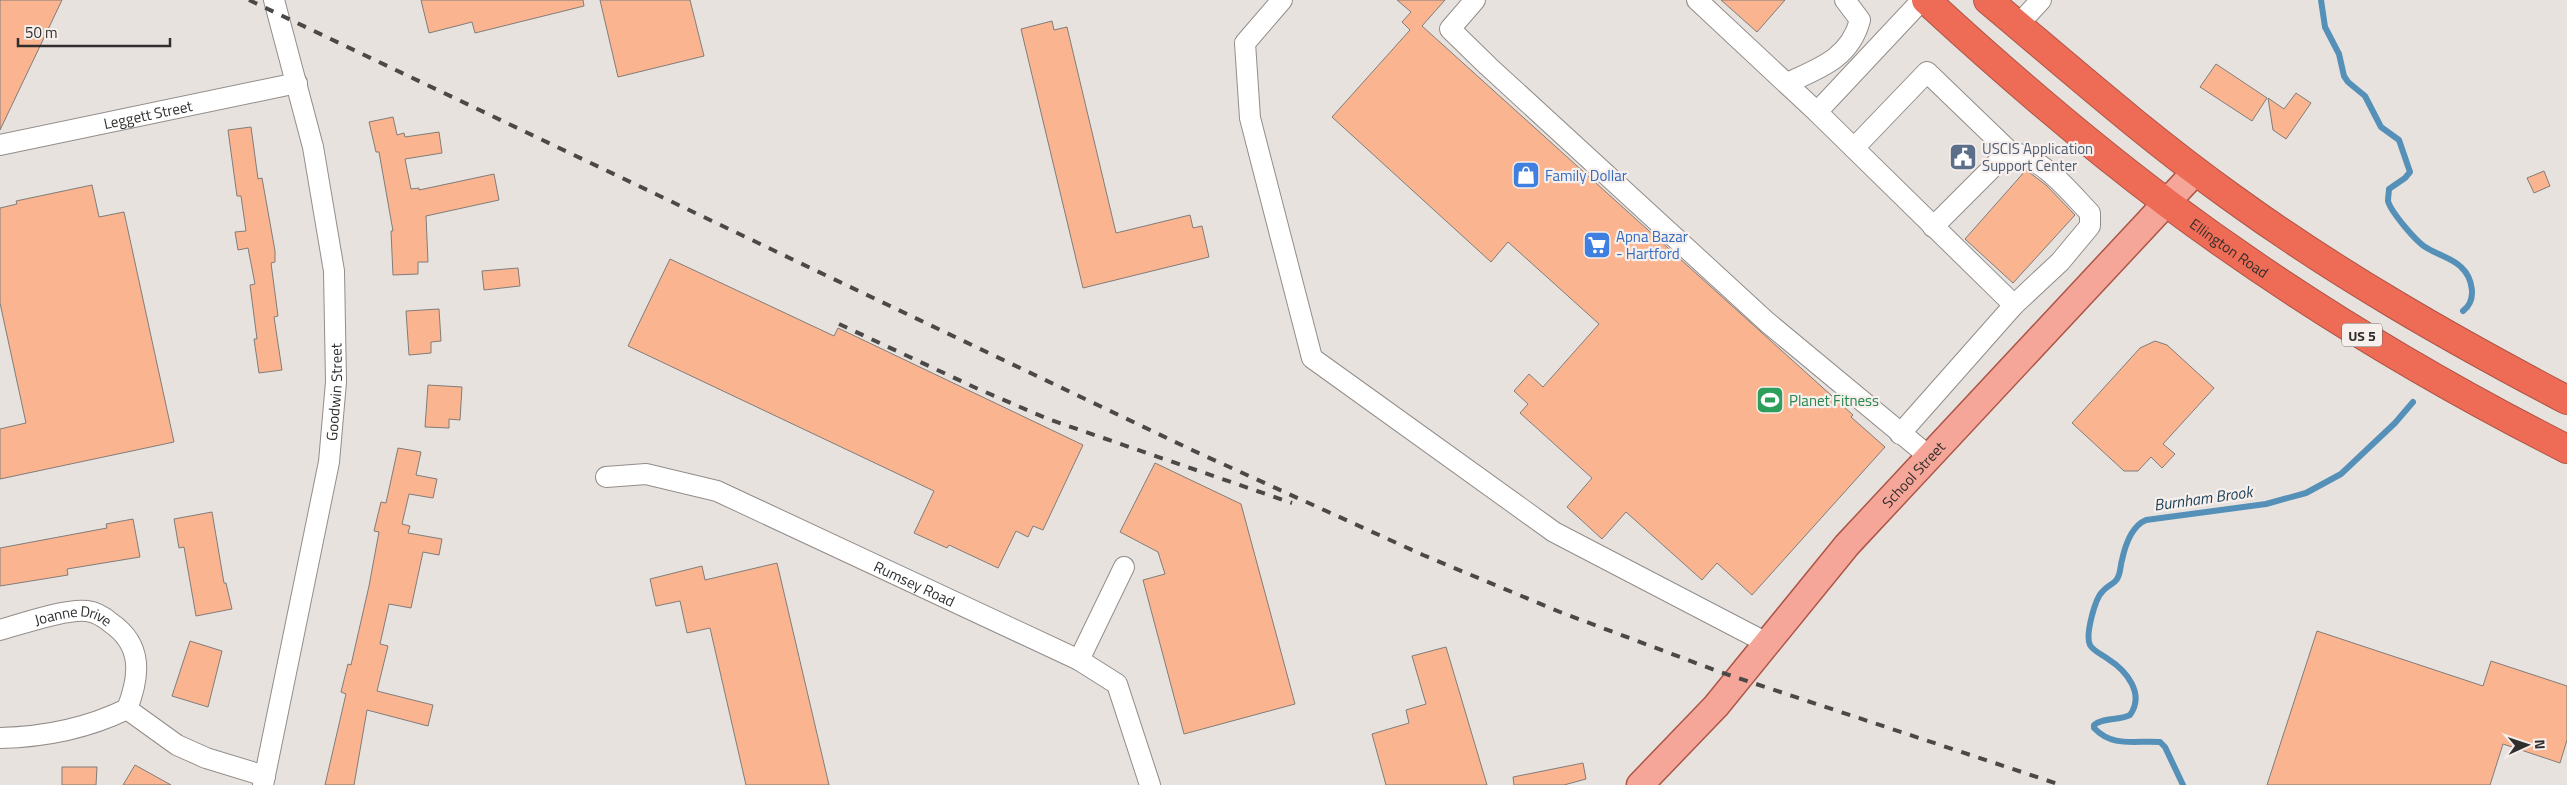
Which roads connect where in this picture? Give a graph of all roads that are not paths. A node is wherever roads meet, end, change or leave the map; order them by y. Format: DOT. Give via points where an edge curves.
graph roads {
  1 [pos="274,0"];
  2 [pos="1282,0"];
  3 [pos="1476,0"];
  4 [pos="1697,0"];
  5 [pos="1846,0"];
  6 [pos="1924,0"];
  7 [pos="1988,0"];
  8 [pos="2041,0"];
  9 [pos="2018,25"];
  10 [pos="297,83"];
  11 [pos="1787,84"];
  12 [pos="1817,112"];
  13 [pos="0,145"];
  14 [pos="1854,148"];
  15 [pos="2009,151"];
  16 [pos="2196,171"];
  17 [pos="2167,203"];
  18 [pos="1933,226"];
  19 [pos="2014,305"];
  20 [pos="2567,400"];
  21 [pos="1900,434"];
  22 [pos="2567,449"];
  23 [pos="1931,458"];
  24 [pos="606,477"];
  25 [pos="1124,567"];
  26 [pos="0,630"];
  27 [pos="1767,643"];
  28 [pos="1079,660"];
  29 [pos="127,709"];
  30 [pos="0,738"];
  31 [pos="264,781"];
  32 [pos="1150,785"];
  33 [pos="1640,785"];
  1 -- 10 [label="street, Goodwin Street"];
  2 -- 27 [label="street" via="1244,43 1250,118 1312,358 1554,532"];
  3 -- 21 [label="street" via="1450,29 1767,322"];
  4 -- 11 [label="street"];
  5 -- 11 [label="street" via="1860,20 1852,41 1834,60"];
  6 -- 12 [label="street"];
  6 -- 17 [label="highway, Ellington Road / US 5" via="2035,97"];
  7 -- 9 [label="highway, US 5"];
  8 -- 9 [label="street"];
  9 -- 16 [label="highway, US 5"];
  10 -- 13 [label="street, Leggett Street"];
  10 -- 31 [label="street, Goodwin Street" via="313,146 334,271 336,382 329,462"];
  11 -- 12 [label="street"];
  12 -- 14 [label="street"];
  14 -- 15 [label="street" via="1927,72"];
  14 -- 18 [label="street"];
  15 -- 18 [label="street"];
  15 -- 19 [label="street" via="2025,154 2048,170 2090,213 2091,220 2090,226 2060,262"];
  16 -- 17 [label="main road, School Street"];
  16 -- 20 [label="highway, US 5" via="2272,226 2394,304"];
  17 -- 22 [label="highway, Ellington Road / US 5" via="2274,279 2361,335 2466,396"];
  17 -- 23 [label="main road, School Street"];
  18 -- 19 [label="street"];
  19 -- 21 [label="street"];
  21 -- 23 [label="street"];
  23 -- 27 [label="main road, School Street" via="1847,545"];
  24 -- 28 [label="street, Rumsey Road" via="646,474 717,491"];
  25 -- 28 [label="street"];
  26 -- 29 [label="street, Joanne Drive" via="69,612 86,611 100,615 120,629 132,646 137,666 136,680"];
  27 -- 33 [label="main road, School Street" via="1716,706"];
  28 -- 32 [label="street, Rumsey Road" via="1117,684"];
  29 -- 30 [label="street" via="109,718 70,729"];
  29 -- 31 [label="street" via="177,745"];
}
